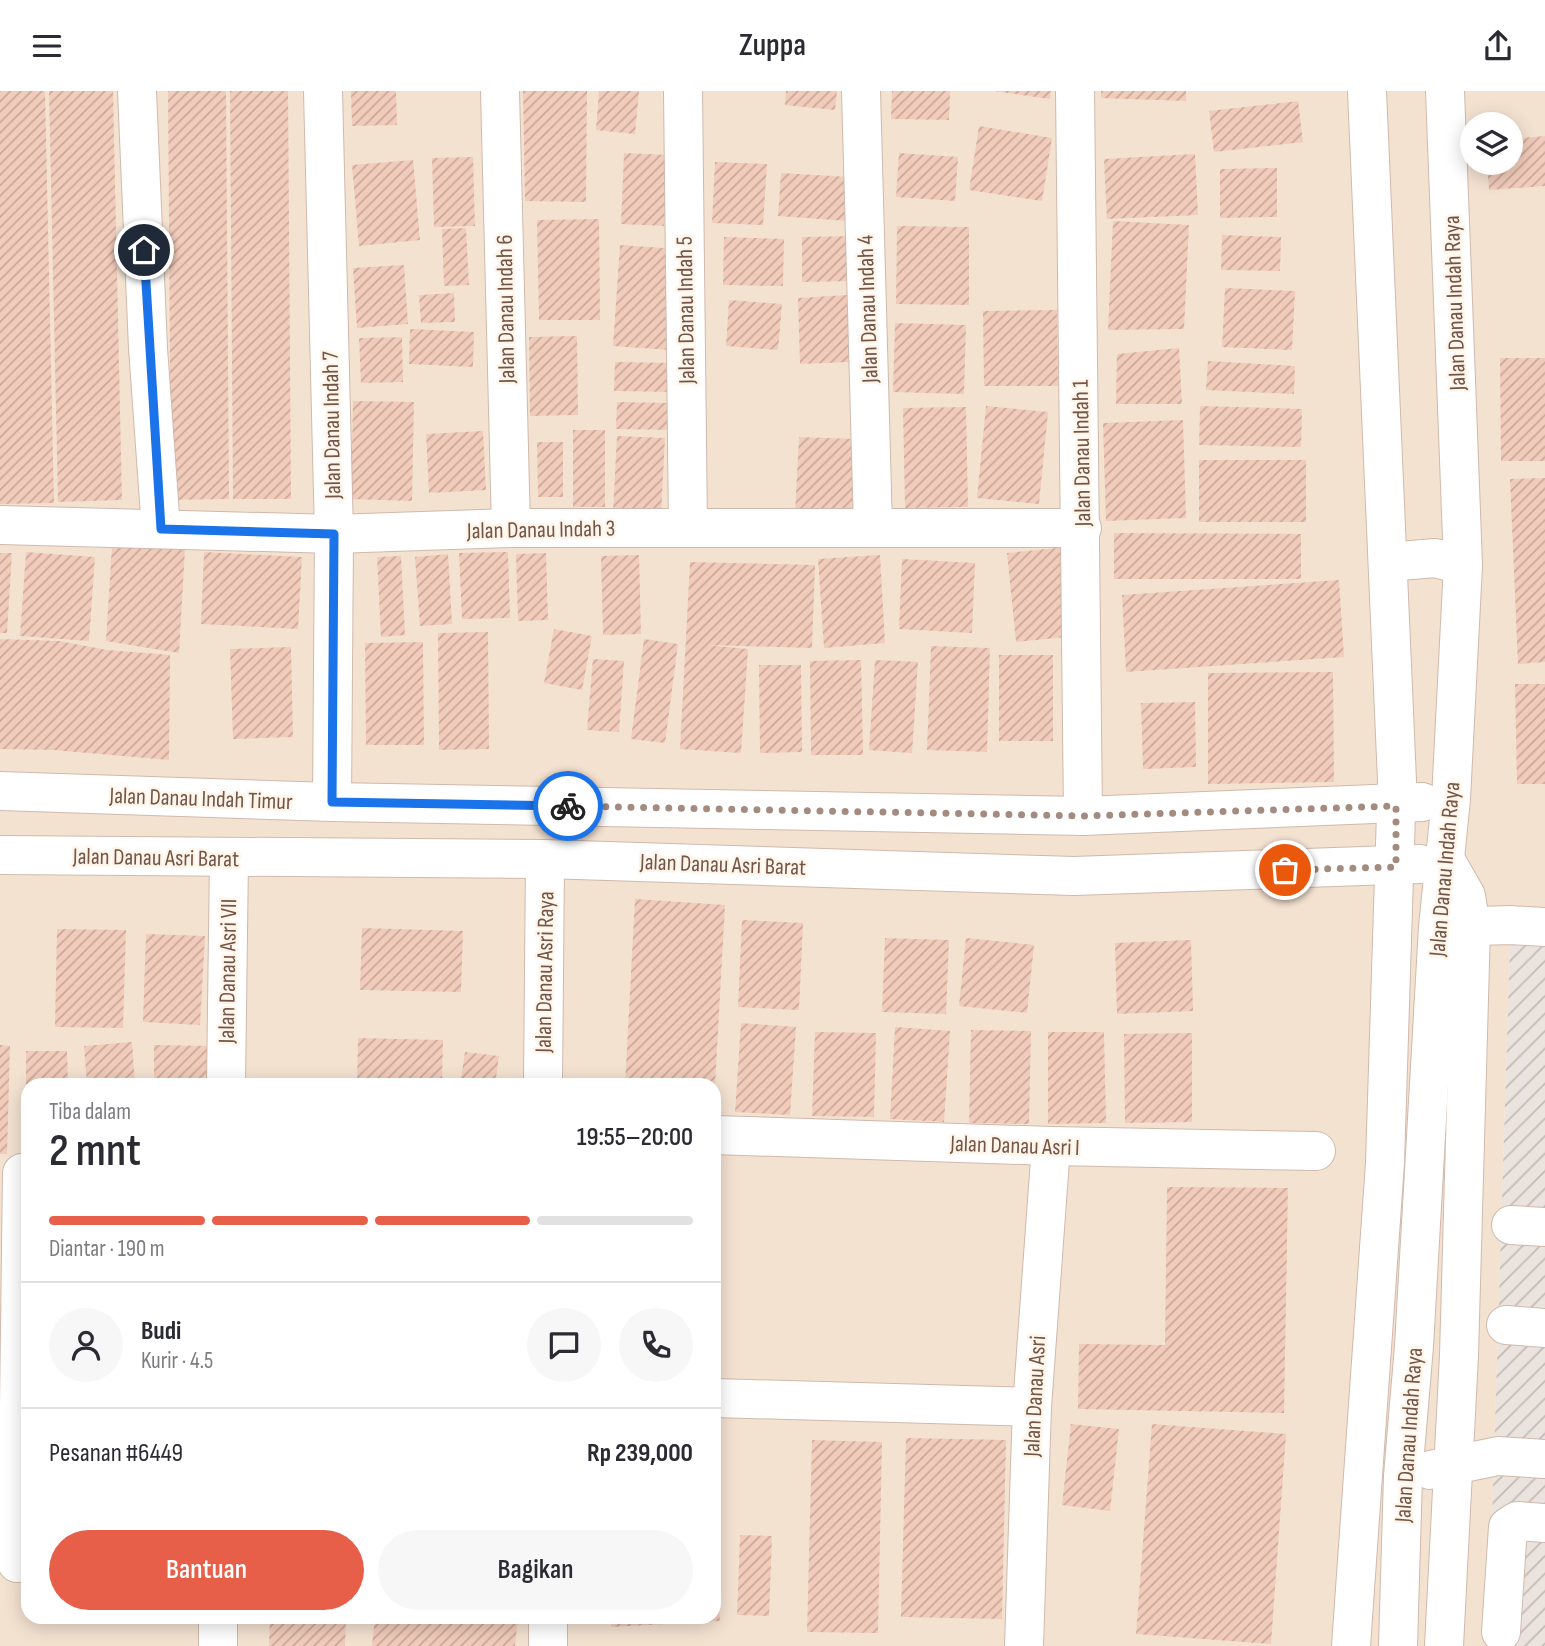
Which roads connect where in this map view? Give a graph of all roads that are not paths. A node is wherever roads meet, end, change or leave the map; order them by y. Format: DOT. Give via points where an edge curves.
graph roads {
  1 [pos="137,91"];
  2 [pos="323,91"];
  3 [pos="499,91"];
  4 [pos="683,91"];
  5 [pos="861,91"];
  6 [pos="1076,91"];
  7 [pos="1367,91"];
  8 [pos="1445,91"];
  9 [pos="0,525"];
  10 [pos="510,528"];
  11 [pos="688,528"];
  12 [pos="873,528"];
  13 [pos="1082,528"];
  14 [pos="161,529"];
  15 [pos="334,534"];
  16 [pos="1388,562"];
  17 [pos="1463,565"];
  18 [pos="0,791"];
  19 [pos="1451,799"];
  20 [pos="332,802"];
  21 [pos="1396,806"];
  22 [pos="1083,816"];
  23 [pos="0,855"];
  24 [pos="229,857"];
  25 [pos="545,859"];
  26 [pos="1446,861"];
  27 [pos="1396,867"];
  28 [pos="1455,927"];
  29 [pos="1545,927"];
  30 [pos="226,1078"];
  31 [pos="542,1078"];
  32 [pos="721,1135"];
  33 [pos="1051,1146"];
  34 [pos="1316,1151"];
  35 [pos="17,1172"];
  36 [pos="1506,1325"];
  37 [pos="1545,1328"];
  38 [pos="721,1398"];
  39 [pos="1032,1407"];
  40 [pos="1545,1459"];
  41 [pos="1453,1466"];
  42 [pos="1403,1476"];
  43 [pos="1545,1523"];
  44 [pos="15,1562"];
  45 [pos="218,1624"];
  46 [pos="548,1624"];
  47 [pos="1501,1632"];
  48 [pos="218,1646"];
  49 [pos="548,1646"];
  50 [pos="1024,1646"];
  51 [pos="1351,1646"];
  52 [pos="1398,1646"];
  53 [pos="1444,1646"];
  1 -- 14 [label="street"];
  2 -- 15 [label="street, Jalan Danau Indah 7"];
  3 -- 10 [label="street, Jalan Danau Indah 6"];
  4 -- 11 [label="street, Jalan Danau Indah 5"];
  5 -- 12 [label="street, Jalan Danau Indah 4"];
  6 -- 13 [label="street, Jalan Danau Indah 1"];
  7 -- 16 [label="street, Jalan Danau Indah Raya"];
  8 -- 17 [label="street, Jalan Danau Indah Raya"];
  9 -- 14 [label="street, Jalan Danau Indah 3"];
  10 -- 11 [label="street, Jalan Danau Indah 3"];
  10 -- 15 [label="street, Jalan Danau Indah 3"];
  11 -- 12 [label="street, Jalan Danau Indah 3"];
  12 -- 13 [label="street, Jalan Danau Indah 3"];
  13 -- 22 [label="street, Jalan Danau Indah 1"];
  14 -- 15 [label="street, Jalan Danau Indah 3"];
  15 -- 20 [label="street, Jalan Danau Indah 7"];
  16 -- 17 [label="street" via="1435,558"];
  16 -- 21 [label="street, Jalan Danau Indah Raya"];
  17 -- 19 [label="street, Jalan Danau Indah Raya"];
  18 -- 20 [label="street, Jalan Danau Indah Timur"];
  19 -- 21 [label="street, Jalan Danau Indah Timur"];
  19 -- 26 [label="street, Jalan Danau Indah Raya"];
  20 -- 22 [label="street, Jalan Danau Indah Timur"];
  21 -- 22 [label="street, Jalan Danau Indah Timur"];
  21 -- 27 [label="street, Jalan Danau Indah Raya"];
  23 -- 24 [label="street, Jalan Danau Asri Barat"];
  24 -- 25 [label="street, Jalan Danau Asri Barat"];
  24 -- 30 [label="street, Jalan Danau Asri VII"];
  25 -- 27 [label="street, Jalan Danau Asri Barat" via="1074,876"];
  25 -- 31 [label="street, Jalan Danau Asri Raya"];
  26 -- 27 [label="street, Jalan Danau Asri Barat"];
  26 -- 28 [label="street, Jalan Danau Indah Raya"];
  27 -- 51 [label="street, Jalan Danau Indah Raya" via="1385,1163"];
  28 -- 29 [label="street"];
  28 -- 41 [label="street"];
  28 -- 42 [label="street, Jalan Danau Indah Raya"];
  32 -- 33 [label="street, Jalan Danau Asri I"];
  33 -- 34 [label="street, Jalan Danau Asri I"];
  33 -- 39 [label="street, Jalan Danau Asri"];
  35 -- 44 [label="street"];
  36 -- 37 [label="street"];
  38 -- 39 [label="street"];
  39 -- 50 [label="street, Jalan Danau Asri"];
  40 -- 41 [label="street" via="1498,1456"];
  41 -- 42 [label="street"];
  41 -- 53 [label="street"];
  42 -- 52 [label="street, Jalan Danau Indah Raya"];
  43 -- 47 [label="street" via="1517,1521 1508,1527"];
  45 -- 48 [label="street"];
  46 -- 49 [label="street"];
}
